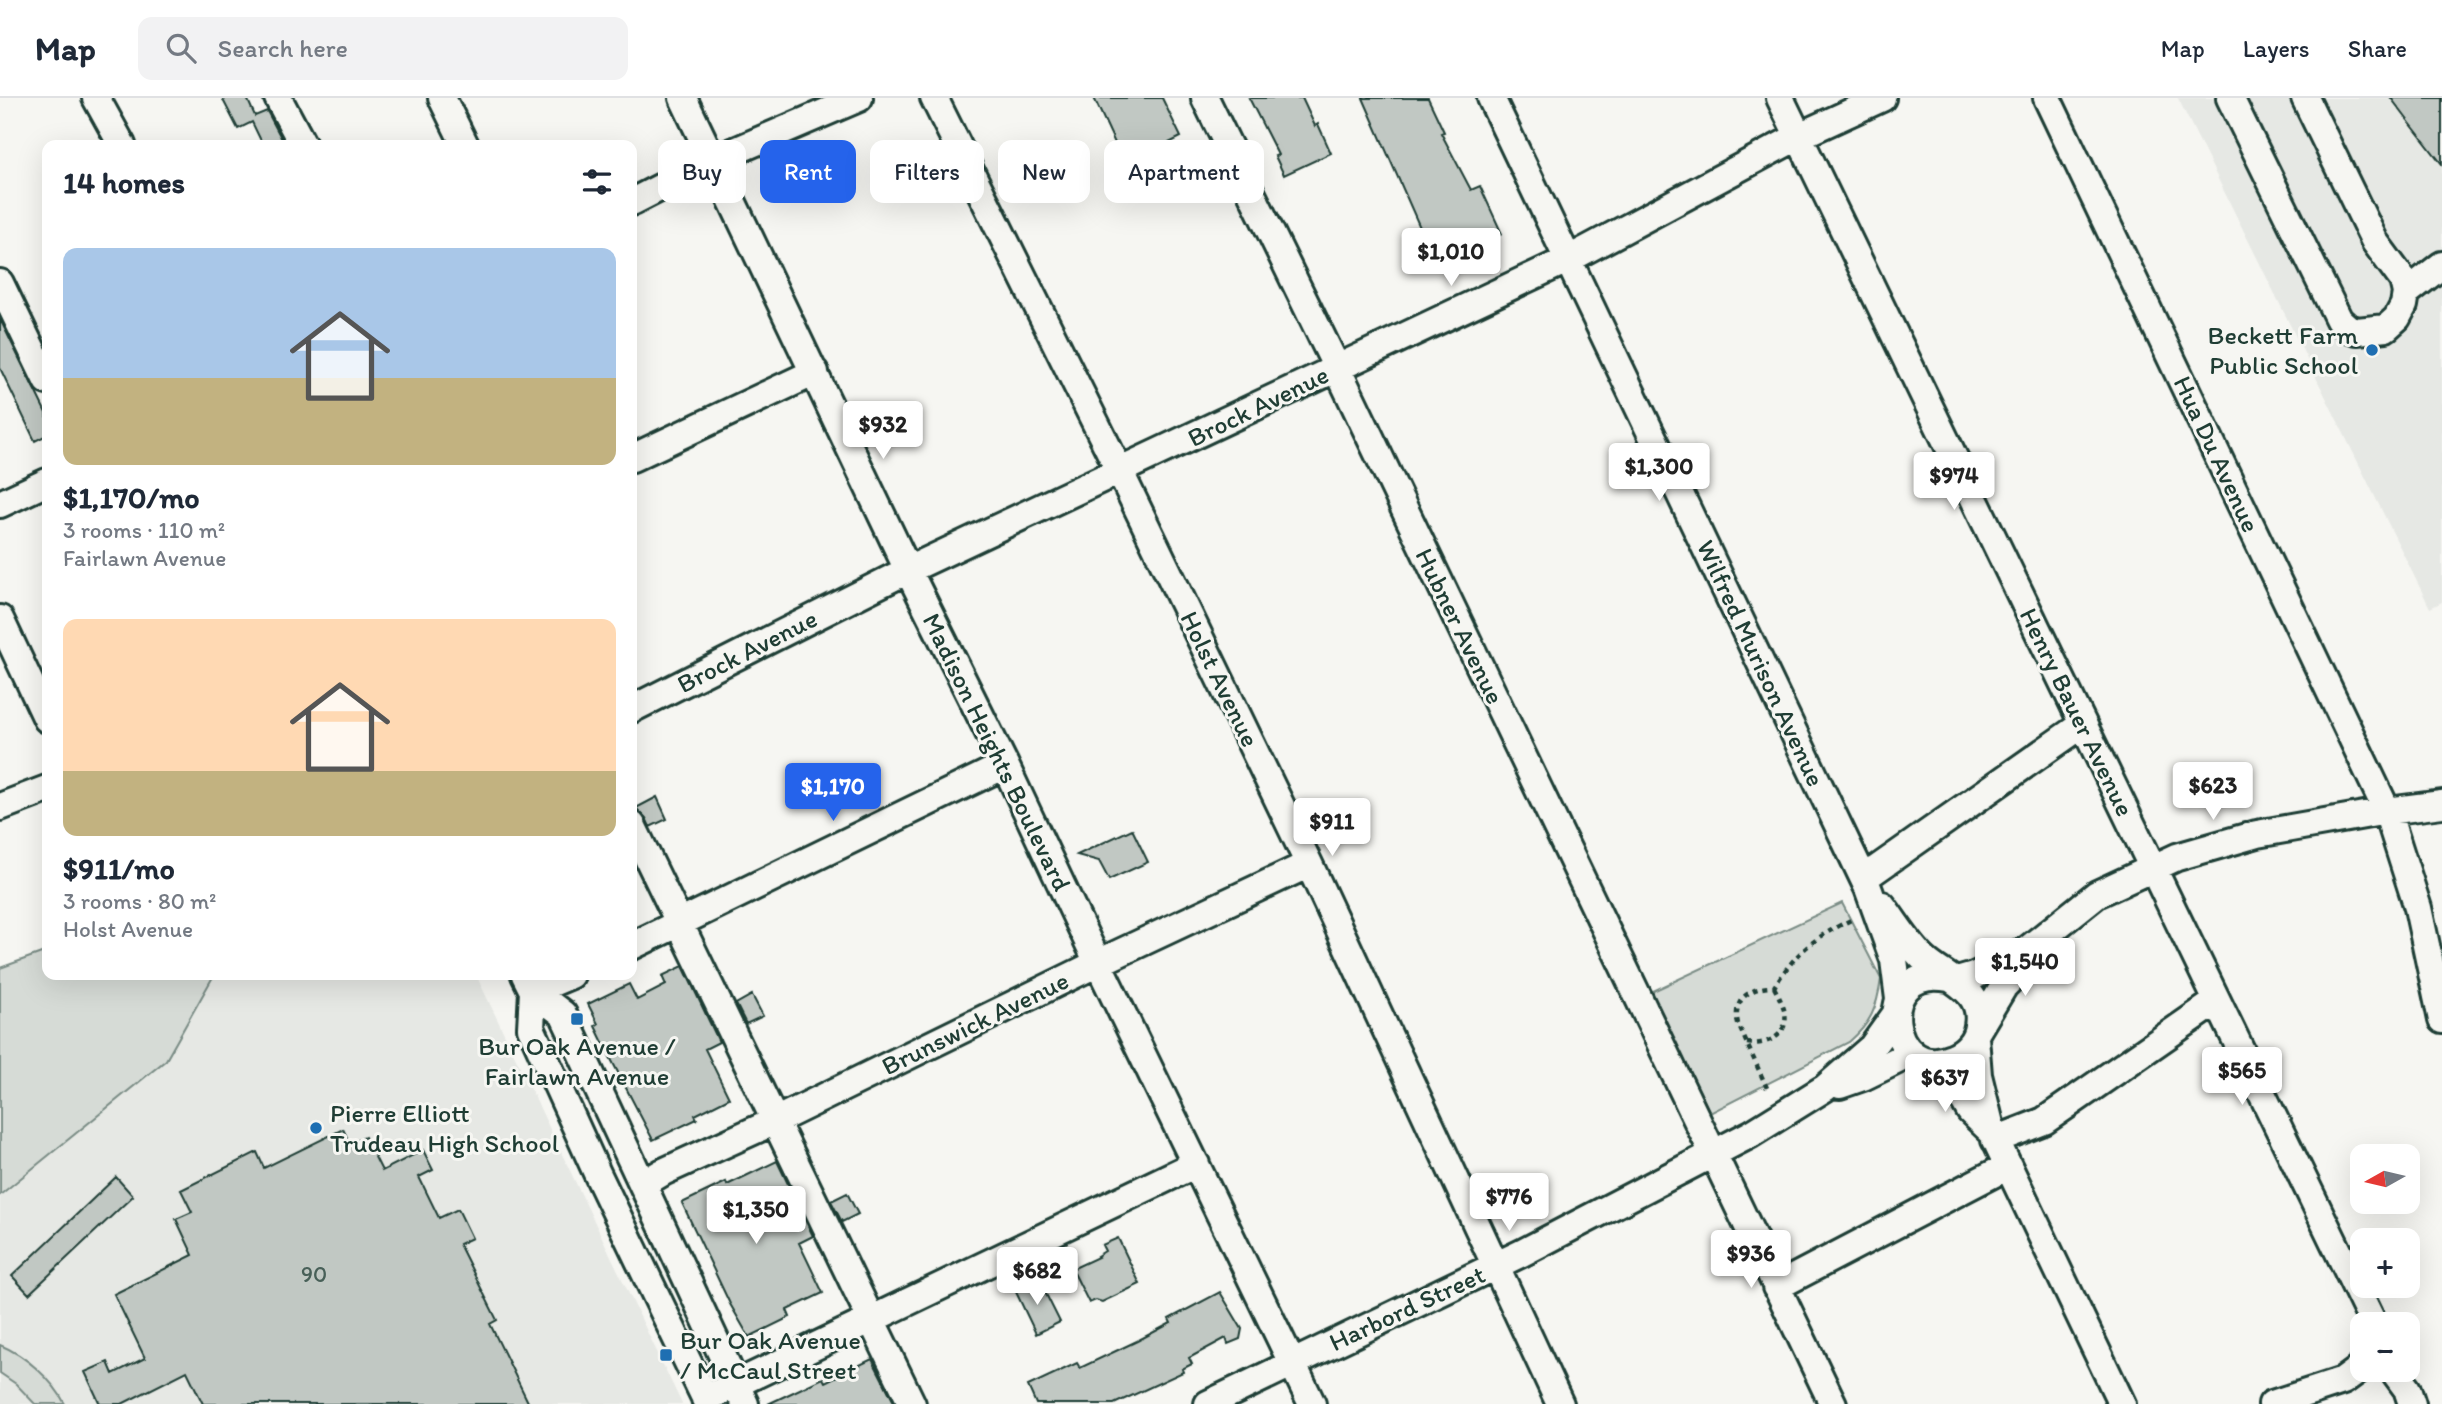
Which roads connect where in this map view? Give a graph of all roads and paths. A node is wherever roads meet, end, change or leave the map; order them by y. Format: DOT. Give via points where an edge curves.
graph roads {
  1 [pos="278,98"];
  2 [pos="442,98"];
  3 [pos="684,98"];
  4 [pos="859,98"];
  5 [pos="933,98"];
  6 [pos="1205,98"];
  7 [pos="1491,98"];
  8 [pos="1780,98"];
  9 [pos="1882,98"];
  10 [pos="2047,98"];
  11 [pos="2230,98"];
  12 [pos="2305,98"];
  13 [pos="106,101"];
  14 [pos="1799,136"];
  15 [pos="120,140"];
  16 [pos="300,140"];
  17 [pos="463,140"];
  18 [pos="704,140"];
  19 [pos="746,146"];
  20 [pos="658,189"];
  21 [pos="637,199"];
  22 [pos="734,203"];
  23 [pos="1569,259"];
  24 [pos="2442,265"];
  25 [pos="0,284"];
  26 [pos="2406,293"];
  27 [pos="1337,368"];
  28 [pos="42,371"];
  29 [pos="815,372"];
  30 [pos="637,456"];
  31 [pos="1120,472"];
  32 [pos="42,484"];
  33 [pos="0,504"];
  34 [pos="908,570"];
  35 [pos="0,619"];
  36 [pos="11,669"];
  37 [pos="637,706"];
  38 [pos="42,712"];
  39 [pos="2083,724"];
  40 [pos="1005,765"];
  41 [pos="42,791"];
  42 [pos="2442,804"];
  43 [pos="0,807"];
  44 [pos="2386,811"];
  45 [pos="637,835"];
  46 [pos="1309,864"];
  47 [pos="2152,869"];
  48 [pos="1866,883"];
  49 [pos="1856,917"];
  50 [pos="681,923"];
  51 [pos="637,944"];
  52 [pos="2027,950"];
  53 [pos="1098,963"];
  54 [pos="1953,979"];
  55 [pos="529,983"];
  56 [pos="1774,987"];
  57 [pos="2217,1001"];
  58 [pos="1897,1007"];
  59 [pos="2442,1020"];
  60 [pos="1976,1034"];
  61 [pos="1746,1043"];
  62 [pos="1924,1057"];
  63 [pos="1767,1088"];
  64 [pos="1825,1088"];
  65 [pos="775,1121"];
  66 [pos="1993,1136"];
  67 [pos="1714,1154"];
  68 [pos="1196,1164"];
  69 [pos="2008,1166"];
  70 [pos="643,1184"];
  71 [pos="1495,1265"];
  72 [pos="1776,1287"];
  73 [pos="2368,1312"];
  74 [pos="872,1319"];
  75 [pos="1292,1362"];
  76 [pos="2350,1376"];
  77 [pos="2402,1382"];
  78 [pos="741,1395"];
  79 [pos="706,1401"];
  80 [pos="912,1404"];
  81 [pos="1208,1404"];
  82 [pos="1312,1404"];
  83 [pos="1560,1404"];
  84 [pos="1833,1404"];
  85 [pos="2122,1404"];
  86 [pos="2272,1404"];
  87 [pos="2412,1404"];
  1 -- 16 [label="street"];
  2 -- 17 [label="street"];
  3 -- 18 [label="street, Madison Heights Boulevard"];
  4 -- 19 [label="street"];
  5 -- 31 [label="street, Holst Avenue"];
  6 -- 27 [label="street, Hubner Avenue"];
  7 -- 23 [label="street, Wilfred Murison Avenue"];
  8 -- 14 [label="street, Henry Bauer Avenue"];
  9 -- 14 [label="street, Brock Avenue"];
  10 -- 44 [label="street, Hua Du Avenue"];
  11 -- 26 [label="street" via="2339,320 2357,331 2386,328 2397,318"];
  12 -- 26 [label="street" via="2375,242 2403,280"];
  13 -- 15 [label="street"];
  14 -- 23 [label="street, Brock Avenue"];
  14 -- 39 [label="street, Henry Bauer Avenue"];
  20 -- 21 [label="street"];
  22 -- 29 [label="street, Madison Heights Boulevard"];
  23 -- 27 [label="street, Brock Avenue"];
  23 -- 48 [label="street, Wilfred Murison Avenue"];
  24 -- 26 [label="street"];
  25 -- 28 [label="street"];
  27 -- 31 [label="street, Brock Avenue"];
  27 -- 67 [label="street, Hubner Avenue"];
  29 -- 30 [label="street"];
  29 -- 34 [label="street, Madison Heights Boulevard"];
  31 -- 34 [label="street, Brock Avenue"];
  31 -- 46 [label="street, Holst Avenue"];
  32 -- 33 [label="street"];
  34 -- 37 [label="street, Brock Avenue"];
  34 -- 40 [label="street, Madison Heights Boulevard"];
  35 -- 36 [label="street"];
  36 -- 38 [label="street"];
  39 -- 47 [label="street, Henry Bauer Avenue"];
  39 -- 48 [label="street"];
  40 -- 50 [label="street"];
  40 -- 53 [label="street, Madison Heights Boulevard"];
  41 -- 43 [label="street"];
  42 -- 44 [label="street"];
  44 -- 47 [label="street" via="2257,834"];
  44 -- 59 [label="street, Hua Du Avenue" via="2418,908"];
  45 -- 50 [label="street"];
  46 -- 53 [label="street, Brunswick Avenue"];
  46 -- 71 [label="street, Holst Avenue"];
  47 -- 52 [label="street" via="2097,894"];
  47 -- 57 [label="street, Henry Bauer Avenue"];
  48 -- 54 [label="street, Wilfred Murison Avenue" via="1923,959"];
  48 -- 58 [label="street, Wilfred Murison Avenue" via="1894,960"];
  49 -- 56 [label="path" via="1802,949"];
  50 -- 51 [label="street"];
  50 -- 65 [label="street"];
  52 -- 54 [label="street" via="1974,976"];
  52 -- 60 [label="street" via="2024,966 2004,986"];
  53 -- 65 [label="street, Brunswick Avenue"];
  53 -- 68 [label="street, Madison Heights Boulevard"];
  54 -- 58 [label="street" via="1926,977 1906,989"];
  54 -- 60 [label="street" via="1974,997"];
  55 -- 70 [label="street" via="563,1014"];
  55 -- 79 [label="street" via="531,1028"];
  56 -- 61 [label="path" via="1760,987 1738,1006 1735,1013"];
  56 -- 61 [label="path" via="1785,1013 1784,1026 1777,1037 1756,1045"];
  57 -- 66 [label="street" via="2044,1121"];
  57 -- 73 [label="street, Henry Bauer Avenue"];
  58 -- 62 [label="street" via="1895,1024 1900,1040"];
  58 -- 64 [label="street, Harbord Street" via="1872,1047"];
  60 -- 62 [label="street" via="1959,1055"];
  60 -- 66 [label="street" via="1978,1075"];
  61 -- 63 [label="path"];
  62 -- 64 [label="street, Harbord Street"];
  62 -- 66 [label="street" via="1952,1079 1970,1111"];
  64 -- 67 [label="street, Harbord Street"];
  65 -- 70 [label="street, Brunswick Avenue"];
  65 -- 74 [label="street"];
  66 -- 69 [label="street"];
  67 -- 71 [label="street, Harbord Street"];
  67 -- 72 [label="street, Hubner Avenue"];
  68 -- 74 [label="street"];
  68 -- 75 [label="street, Madison Heights Boulevard"];
  69 -- 72 [label="street"];
  69 -- 85 [label="street"];
  70 -- 78 [label="street"];
  71 -- 75 [label="street, Harbord Street"];
  71 -- 83 [label="street, Holst Avenue"];
  72 -- 84 [label="street, Hubner Avenue"];
  74 -- 78 [label="street"];
  74 -- 80 [label="street"];
  75 -- 81 [label="street, Harbord Street"];
  75 -- 82 [label="street, Madison Heights Boulevard"];
  76 -- 86 [label="street"];
  77 -- 87 [label="street"];
  78 -- 79 [label="street"];
}
